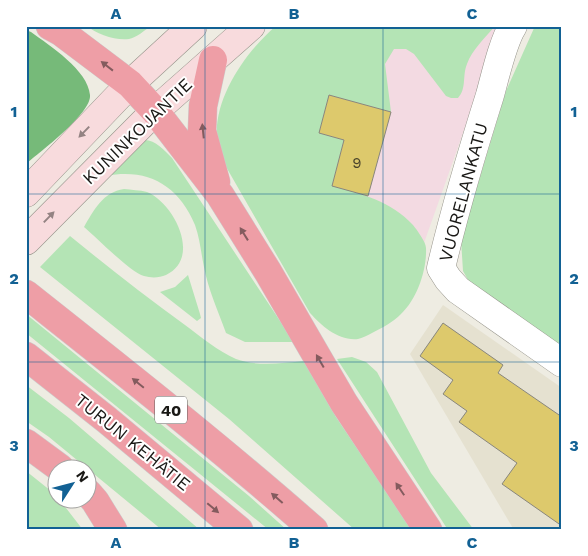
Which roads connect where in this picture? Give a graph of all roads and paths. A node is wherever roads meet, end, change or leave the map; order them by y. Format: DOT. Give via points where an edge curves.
graph roads {
  1 [pos="50,26"];
  2 [pos="193,26"];
  3 [pos="251,26"];
  4 [pos="513,26"];
  5 [pos="213,60"];
  6 [pos="130,84"];
  7 [pos="155,111"];
  8 [pos="26,193"];
  9 [pos="220,195"];
  10 [pos="26,241"];
  11 [pos="26,294"];
  12 [pos="26,356"];
  13 [pos="562,363"];
  14 [pos="26,443"];
  15 [pos="48,459"];
  16 [pos="98,506"];
  17 [pos="113,530"];
  18 [pos="239,530"];
  19 [pos="314,530"];
  20 [pos="428,530"];
  6 -- 1 [label="highway, one-way"];
  2 -- 6 [label="main road, KUNINKOJANTIE"];
  3 -- 5 [label="main road, KUNINKOJANTIE"];
  4 -- 13 [label="street, VUORELANKATU" via="452,220 441,268 458,290"];
  5 -- 7 [label="main road, KUNINKOJANTIE"];
  9 -- 5 [label="highway, one-way" via="202,131 203,106"];
  6 -- 7 [label="highway"];
  6 -- 8 [label="main road, KUNINKOJANTIE, one-way"];
  7 -- 9 [label="highway"];
  10 -- 7 [label="main road, KUNINKOJANTIE, one-way"];
  20 -- 9 [label="highway, one-way" via="344,403"];
  19 -- 11 [label="highway, 40, one-way"];
  12 -- 18 [label="highway, TURUN KEHÄTIE, one-way"];
  14 -- 15 [label="highway"];
  16 -- 17 [label="highway"];
}
